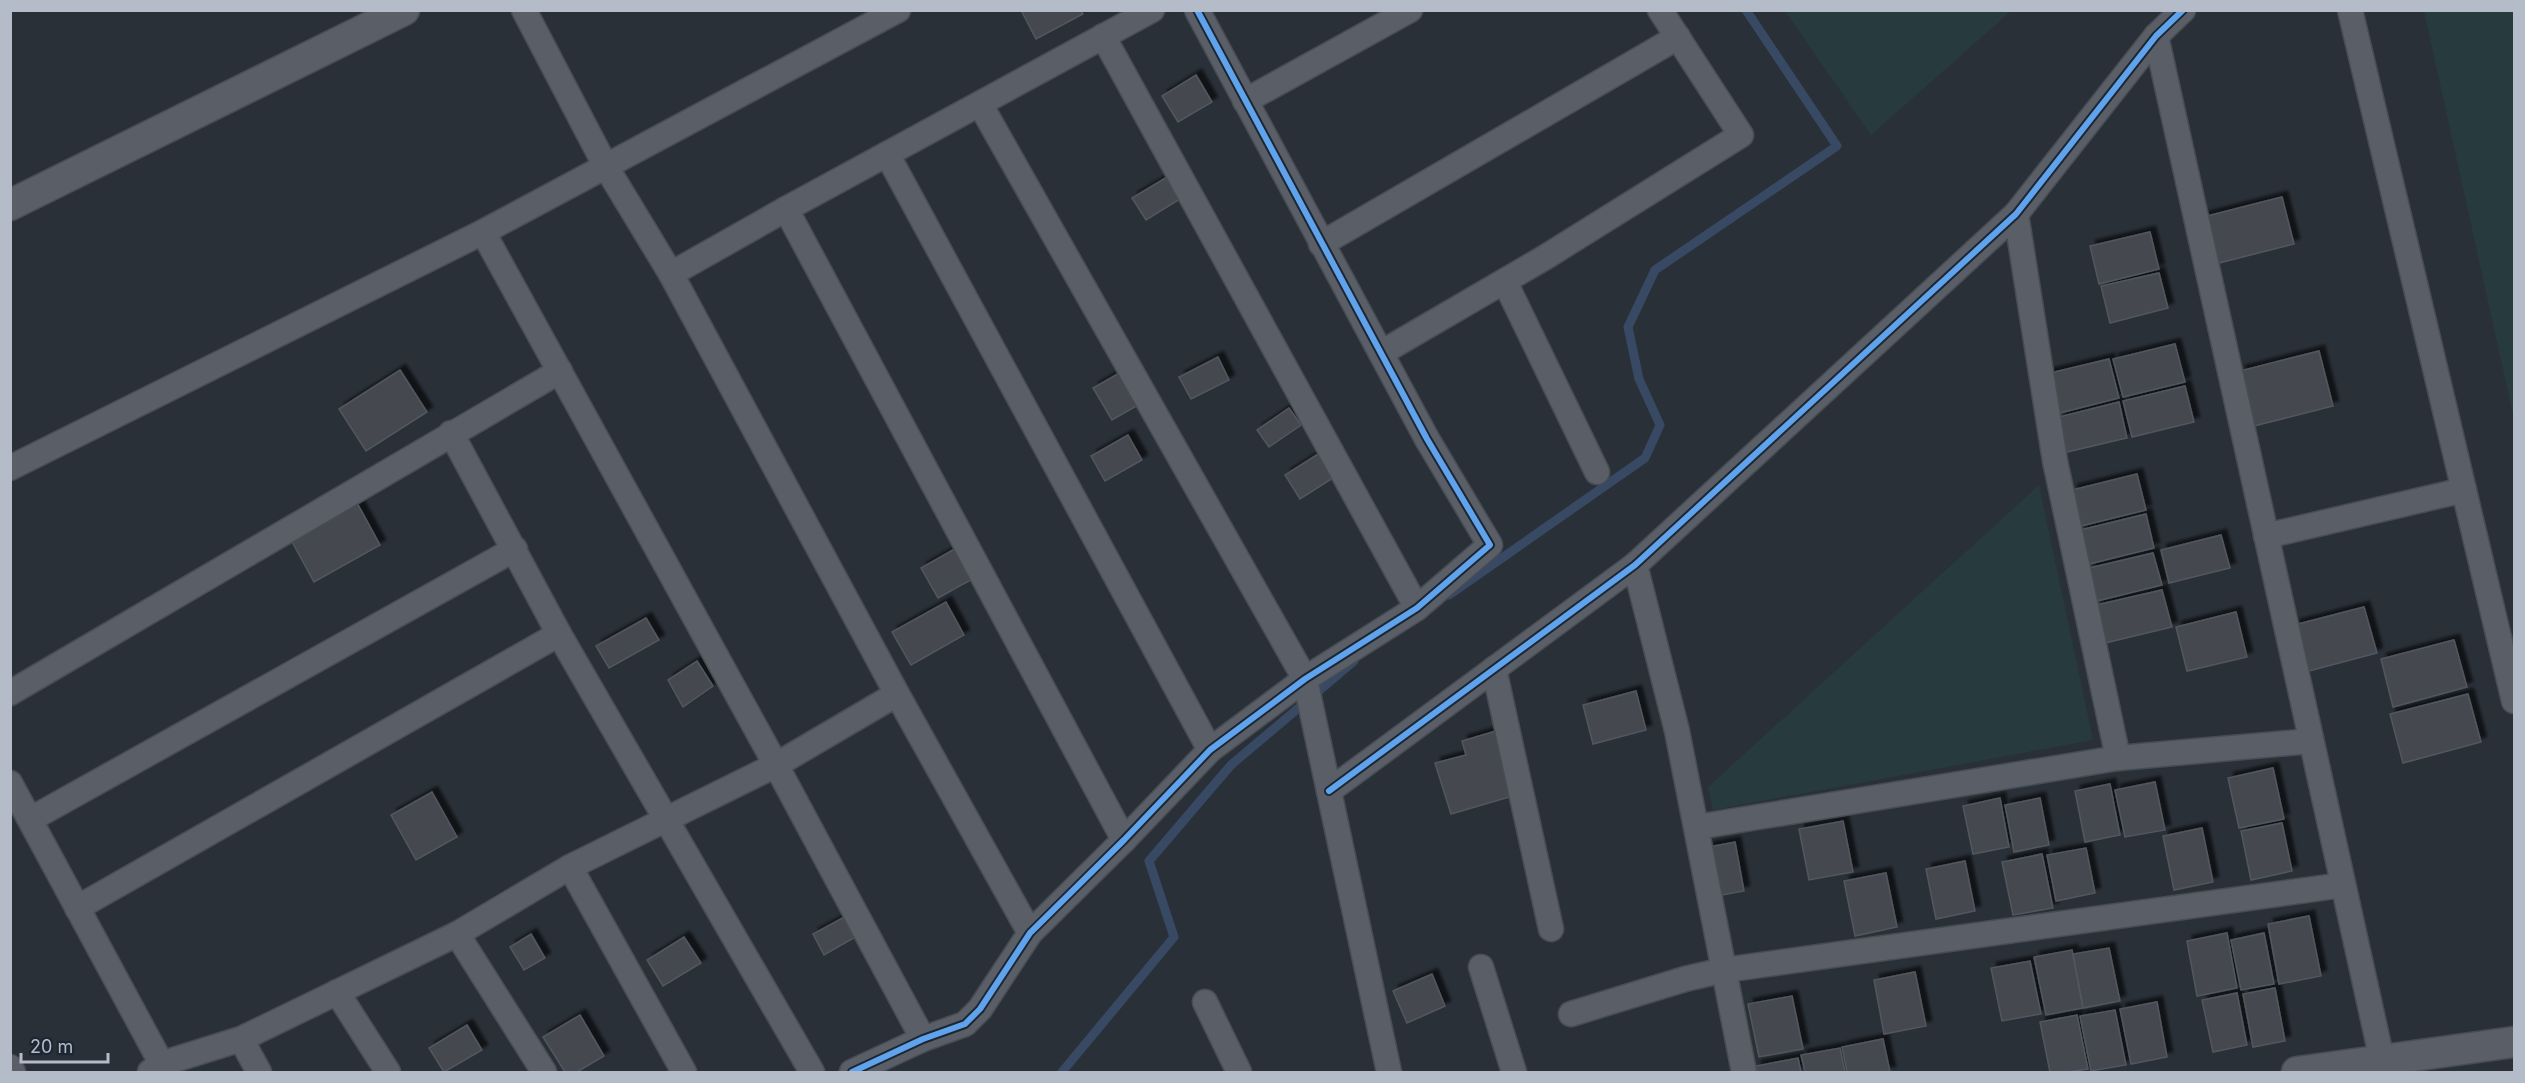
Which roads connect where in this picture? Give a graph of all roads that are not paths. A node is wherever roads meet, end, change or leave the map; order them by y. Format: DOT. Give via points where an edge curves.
graph roads {
  1 [pos="404,10"];
  2 [pos="524,10"];
  3 [pos="898,10"];
  4 [pos="1152,10"];
  5 [pos="1197,10"];
  6 [pos="1410,10"];
  7 [pos="1660,10"];
  8 [pos="2183,10"];
  9 [pos="2350,10"];
  10 [pos="1103,36"];
  11 [pos="2156,36"];
  12 [pos="1678,37"];
  13 [pos="1245,101"];
  14 [pos="980,104"];
  15 [pos="887,154"];
  16 [pos="605,165"];
  17 [pos="10,205"];
  18 [pos="786,209"];
  19 [pos="2016,214"];
  20 [pos="483,232"];
  21 [pos="1321,244"];
  22 [pos="671,274"];
  23 [pos="1505,282"];
  24 [pos="1381,353"];
  25 [pos="560,371"];
  26 [pos="451,433"];
  27 [pos="10,468"];
  28 [pos="1597,472"];
  29 [pos="2464,490"];
  30 [pos="2266,536"];
  31 [pos="515,549"];
  32 [pos="1635,565"];
  33 [pos="1417,608"];
  34 [pos="559,634"];
  35 [pos="1494,669"];
  36 [pos="1305,682"];
  37 [pos="10,693"];
  38 [pos="897,694"];
  39 [pos="2514,701"];
  40 [pos="2311,741"];
  41 [pos="1210,750"];
  42 [pos="2118,758"];
  43 [pos="776,765"];
  44 [pos="10,783"];
  45 [pos="1327,785"];
  46 [pos="31,819"];
  47 [pos="666,819"];
  48 [pos="1697,827"];
  49 [pos="1124,840"];
  50 [pos="570,867"];
  51 [pos="2343,885"];
  52 [pos="77,908"];
  53 [pos="1551,929"];
  54 [pos="1030,933"];
  55 [pos="457,934"];
  56 [pos="1481,967"];
  57 [pos="1724,970"];
  58 [pos="337,992"];
  59 [pos="1205,1002"];
  60 [pos="1571,1014"];
  61 [pos="241,1039"];
  62 [pos="923,1039"];
  63 [pos="2514,1042"];
  64 [pos="2382,1060"];
  65 [pos="10,1067"];
  66 [pos="159,1070"];
  67 [pos="13,1072"];
  68 [pos="259,1072"];
  69 [pos="388,1072"];
  70 [pos="544,1072"];
  71 [pos="684,1072"];
  72 [pos="812,1072"];
  73 [pos="852,1072"];
  74 [pos="1239,1072"];
  75 [pos="1389,1072"];
  76 [pos="1514,1072"];
  77 [pos="1744,1072"];
  78 [pos="2297,1072"];
  1 -- 17 [label="street"];
  2 -- 16 [label="street"];
  3 -- 16 [label="street"];
  4 -- 10 [label="street"];
  5 -- 13 [label="street"];
  6 -- 13 [label="street"];
  7 -- 12 [label="street"];
  8 -- 11 [label="street"];
  9 -- 29 [label="street"];
  10 -- 14 [label="street"];
  10 -- 33 [label="street"];
  11 -- 19 [label="street"];
  11 -- 30 [label="street"];
  12 -- 21 [label="street"];
  12 -- 23 [label="street" via="1742,135"];
  13 -- 21 [label="street"];
  14 -- 15 [label="street"];
  14 -- 36 [label="street"];
  15 -- 18 [label="street"];
  15 -- 41 [label="street"];
  16 -- 20 [label="street"];
  16 -- 22 [label="street"];
  18 -- 22 [label="street"];
  18 -- 49 [label="street"];
  19 -- 32 [label="street"];
  19 -- 42 [label="street" via="2055,461"];
  20 -- 25 [label="street"];
  20 -- 27 [label="street"];
  21 -- 24 [label="street"];
  22 -- 38 [label="street"];
  23 -- 24 [label="street"];
  23 -- 28 [label="street"];
  24 -- 33 [label="street" via="1426,439 1490,545"];
  25 -- 26 [label="street"];
  25 -- 43 [label="street"];
  26 -- 31 [label="street"];
  26 -- 37 [label="street"];
  29 -- 30 [label="street"];
  29 -- 39 [label="street"];
  30 -- 40 [label="street"];
  31 -- 34 [label="street"];
  31 -- 46 [label="street"];
  32 -- 35 [label="street"];
  32 -- 48 [label="street"];
  33 -- 36 [label="street"];
  34 -- 47 [label="street"];
  34 -- 52 [label="street"];
  35 -- 45 [label="street"];
  35 -- 53 [label="street"];
  36 -- 41 [label="street"];
  36 -- 45 [label="street"];
  38 -- 43 [label="street"];
  38 -- 54 [label="street"];
  40 -- 42 [label="street"];
  40 -- 51 [label="street"];
  41 -- 49 [label="street"];
  42 -- 48 [label="street"];
  43 -- 47 [label="street"];
  43 -- 62 [label="street"];
  44 -- 46 [label="street"];
  45 -- 75 [label="street"];
  46 -- 52 [label="street"];
  47 -- 50 [label="street"];
  47 -- 72 [label="street"];
  48 -- 57 [label="street"];
  49 -- 54 [label="street"];
  50 -- 55 [label="street"];
  50 -- 71 [label="street"];
  51 -- 57 [label="street"];
  51 -- 64 [label="street"];
  52 -- 66 [label="street"];
  54 -- 62 [label="street" via="981,1009 965,1024"];
  55 -- 58 [label="street"];
  55 -- 70 [label="street"];
  56 -- 76 [label="street"];
  57 -- 60 [label="street"];
  57 -- 77 [label="street"];
  58 -- 61 [label="street"];
  58 -- 69 [label="street"];
  59 -- 74 [label="street"];
  61 -- 66 [label="street"];
  61 -- 68 [label="street"];
  62 -- 73 [label="street"];
  63 -- 64 [label="street"];
  64 -- 78 [label="street"];
  65 -- 67 [label="street"];
}
